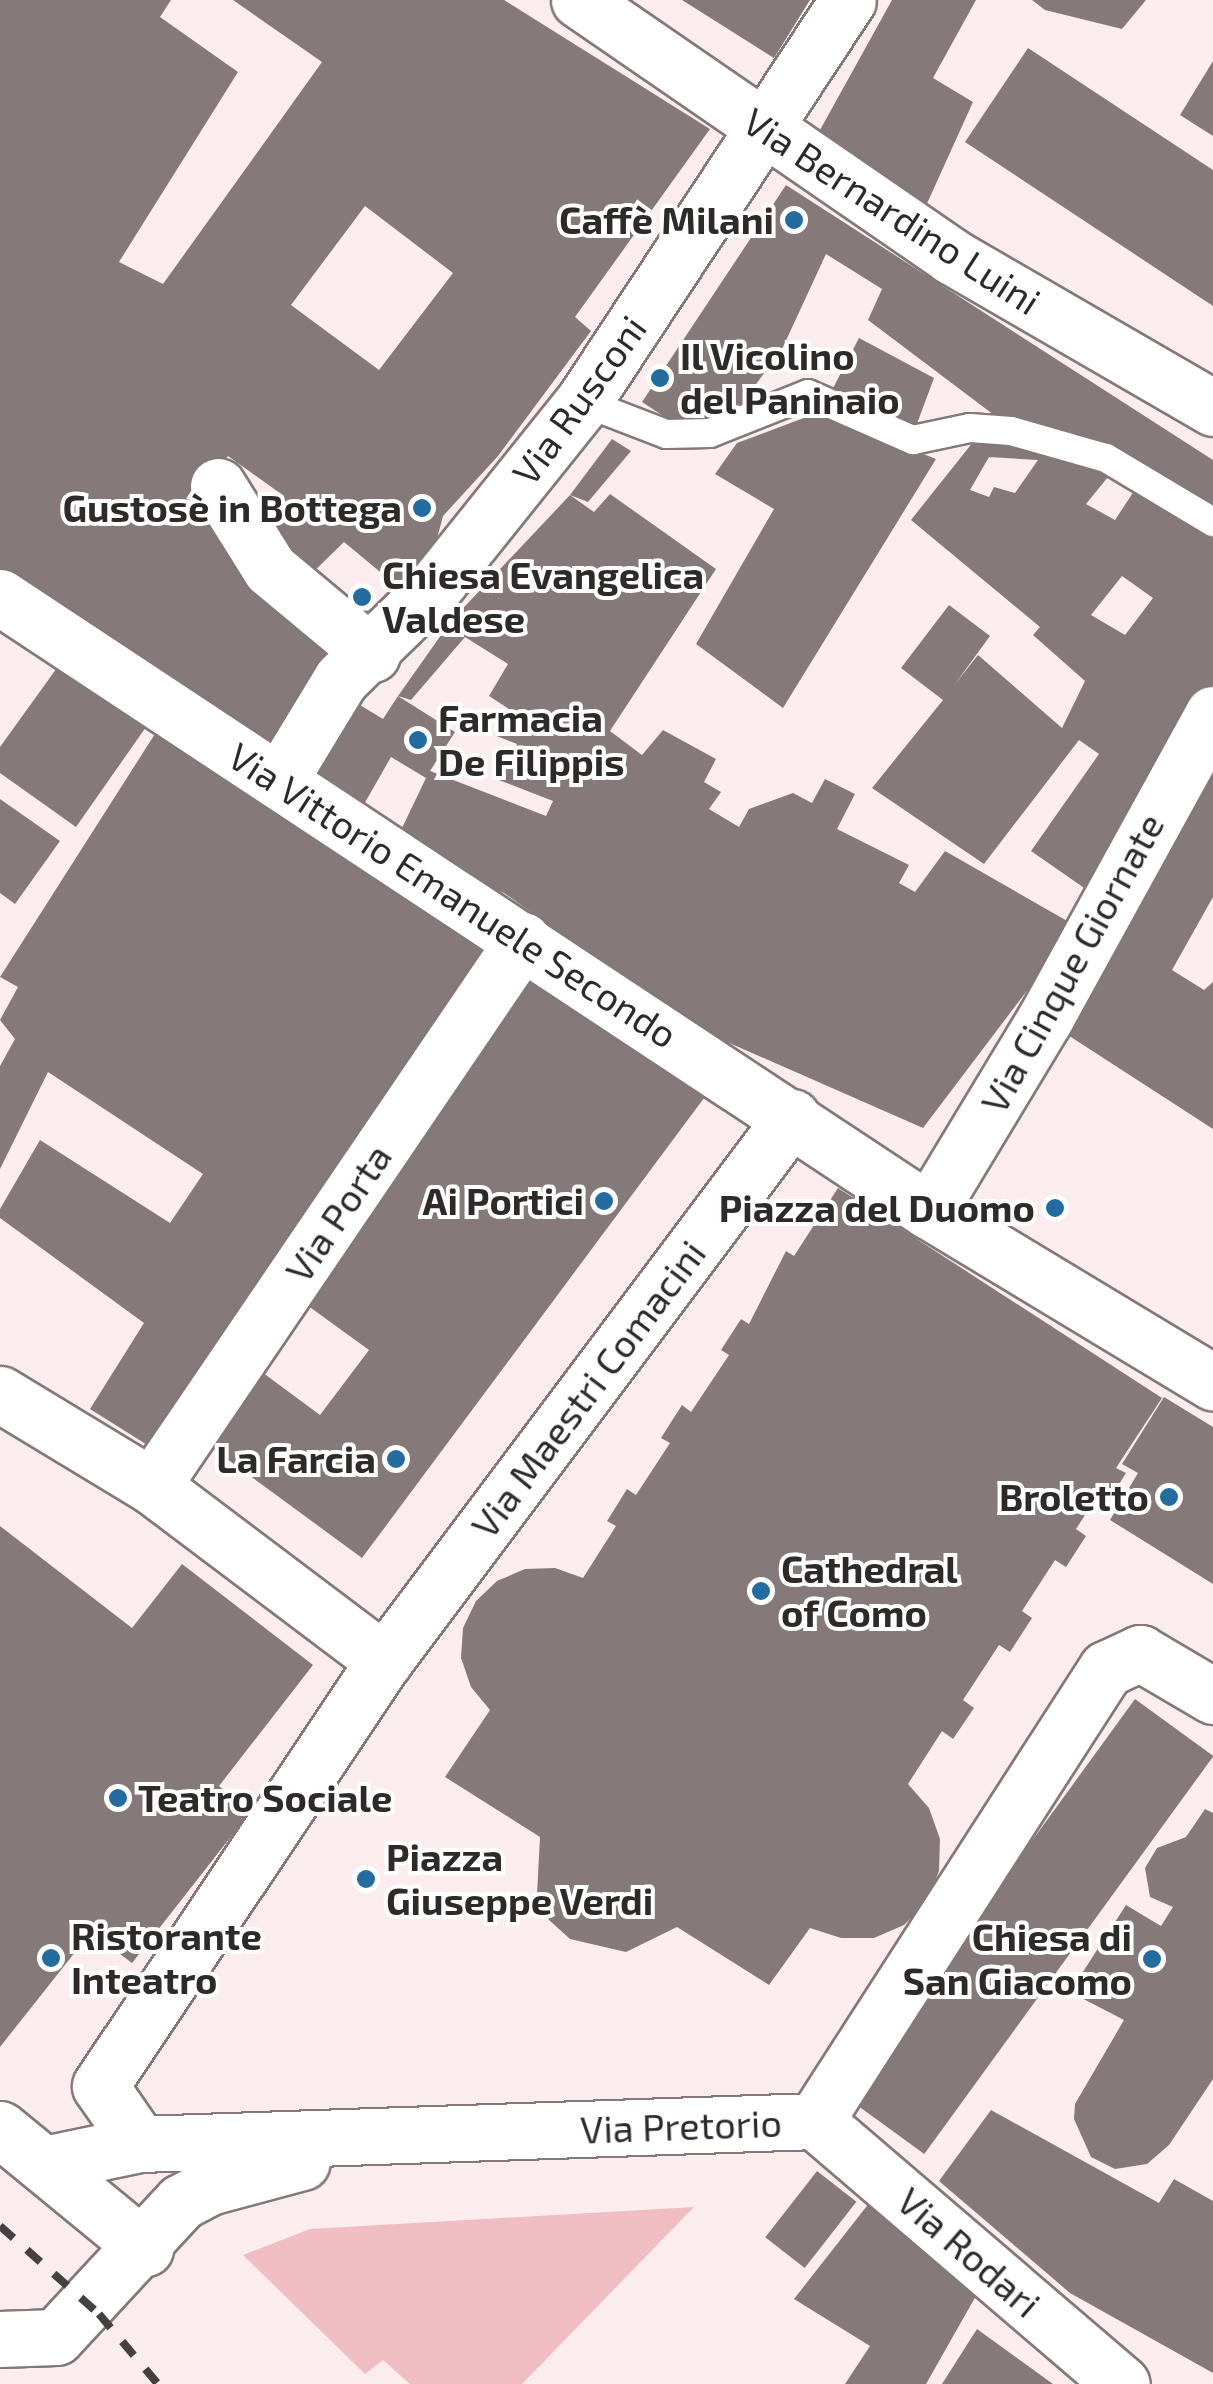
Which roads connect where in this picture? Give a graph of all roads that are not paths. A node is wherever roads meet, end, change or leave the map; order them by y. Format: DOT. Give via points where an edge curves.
graph roads {
  1 [pos="579,0"];
  2 [pos="848,0"];
  3 [pos="767,130"];
  4 [pos="583,402"];
  5 [pos="1213,408"];
  6 [pos="218,486"];
  7 [pos="1213,522"];
  8 [pos="0,597"];
  9 [pos="372,654"];
  10 [pos="1213,714"];
  11 [pos="279,780"];
  12 [pos="523,940"];
  13 [pos="792,1117"];
  14 [pos="917,1203"];
  15 [pos="1213,1382"];
  16 [pos="0,1394"];
  17 [pos="152,1486"];
  18 [pos="384,1661"];
  19 [pos="1207,1679"];
  20 [pos="815,2122"];
  21 [pos="0,2129"];
  22 [pos="387,2140"];
  23 [pos="140,2144"];
  24 [pos="44,2164"];
  25 [pos="146,2248"];
  26 [pos="0,2339"];
  27 [pos="57,2361"];
  28 [pos="1122,2384"];
  1 -- 3 [label="street, Via Bernardino Luini"];
  2 -- 3 [label="street, Via Rusconi"];
  3 -- 4 [label="street, Via Rusconi"];
  3 -- 5 [label="street, Via Bernardino Luini" via="951,256"];
  4 -- 7 [label="lane" via="666,434 710,433 808,394 913,440 970,428 1010,431 1106,458"];
  4 -- 9 [label="street, Via Rusconi" via="433,589"];
  6 -- 9 [label="street" via="270,570"];
  8 -- 11 [label="street, Via Vittorio Emanuele Secondo"];
  9 -- 11 [label="street, Via Rusconi" via="341,678"];
  10 -- 14 [label="street, Via Cinque Giornate" via="1045,1019"];
  11 -- 12 [label="street, Via Vittorio Emanuele Secondo"];
  12 -- 13 [label="street, Via Vittorio Emanuele Secondo"];
  12 -- 17 [label="street, Via Porta"];
  13 -- 14 [label="street, Via Vittorio Emanuele Secondo"];
  13 -- 18 [label="street, Via Maestri Comacini"];
  14 -- 15 [label="street"];
  16 -- 17 [label="street"];
  17 -- 18 [label="street"];
  18 -- 23 [label="street" via="100,2086"];
  19 -- 20 [label="street, Via Pretorio" via="1140,1653 1106,1669"];
  20 -- 22 [label="street, Via Pretorio"];
  20 -- 28 [label="street, Via Rodari"];
  21 -- 24 [label="street"];
  22 -- 23 [label="street, Via Pretorio"];
  22 -- 25 [label="street, Via Pretorio" via="209,2187 181,2202"];
  23 -- 24 [label="street, Via Pretorio"];
  24 -- 25 [label="street"];
  25 -- 27 [label="street, Via Pretorio" via="119,2265"];
  26 -- 27 [label="street"];
}
